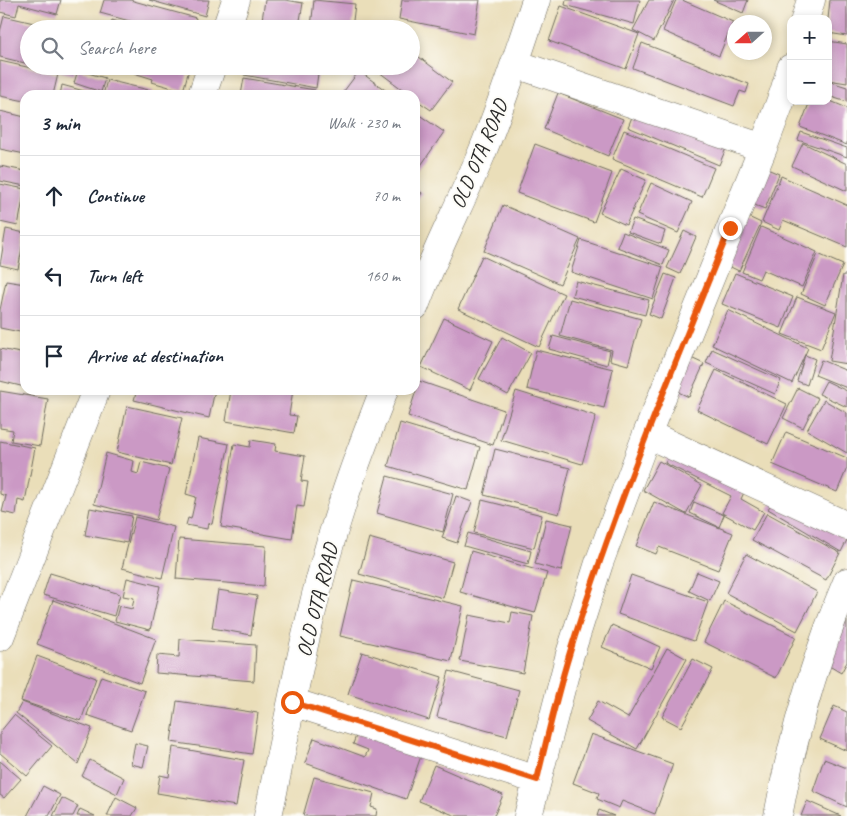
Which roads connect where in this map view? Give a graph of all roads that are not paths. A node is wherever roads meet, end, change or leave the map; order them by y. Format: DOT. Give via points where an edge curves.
graph roads {
  1 [pos="236,0"];
  2 [pos="536,0"];
  3 [pos="810,0"];
  4 [pos="806,15"];
  5 [pos="229,20"];
  6 [pos="516,64"];
  7 [pos="209,75"];
  8 [pos="787,82"];
  9 [pos="204,90"];
  10 [pos="763,148"];
  11 [pos="420,292"];
  12 [pos="94,395"];
  13 [pos="382,395"];
  14 [pos="647,434"];
  15 [pos="847,526"];
  16 [pos="847,582"];
  17 [pos="0,637"];
  18 [pos="292,702"];
  19 [pos="537,780"];
  20 [pos="268,816"];
  21 [pos="528,816"];
  22 [pos="778,816"];
  1 -- 5 [label="street"];
  2 -- 6 [label="street, OLD OTA ROAD"];
  3 -- 4 [label="street"];
  6 -- 10 [label="street"];
  6 -- 11 [label="street, OLD OTA ROAD" via="481,155"];
  7 -- 9 [label="street"];
  8 -- 10 [label="street"];
  10 -- 14 [label="street"];
  12 -- 17 [label="street"];
  13 -- 18 [label="street, OLD OTA ROAD" via="341,508 315,599"];
  14 -- 15 [label="street"];
  14 -- 19 [label="street" via="599,563 570,654"];
  16 -- 22 [label="street" via="804,701"];
  18 -- 19 [label="street"];
  18 -- 20 [label="street, OLD OTA ROAD"];
  19 -- 21 [label="street"];
}
